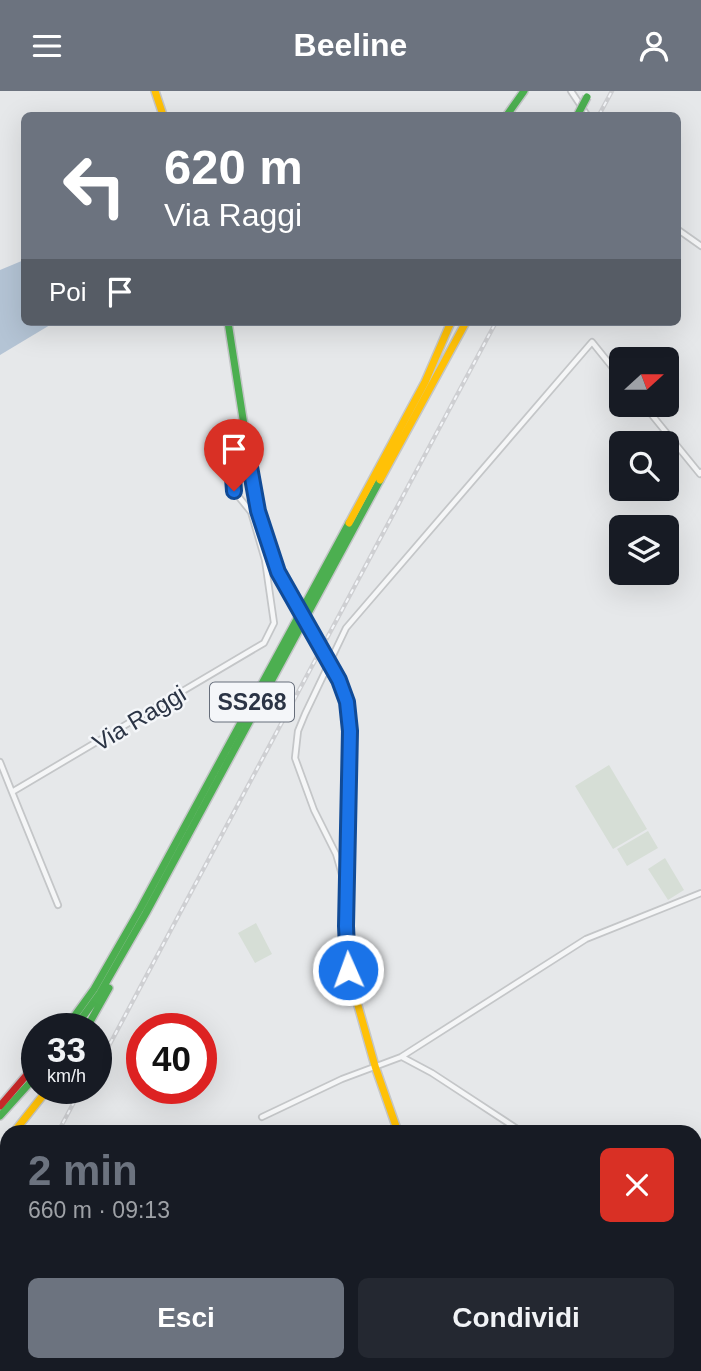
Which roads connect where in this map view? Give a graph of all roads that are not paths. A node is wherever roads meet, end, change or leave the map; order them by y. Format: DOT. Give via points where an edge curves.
graph roads {
  1 [pos="155,91"];
  2 [pos="524,91"];
  3 [pos="571,91"];
  4 [pos="589,94"];
  5 [pos="162,112"];
  6 [pos="509,112"];
  7 [pos="579,112"];
  8 [pos="585,112"];
  9 [pos="681,232"];
  10 [pos="701,246"];
  11 [pos="229,326"];
  12 [pos="449,326"];
  13 [pos="464,326"];
  14 [pos="609,363"];
  15 [pos="654,417"];
  16 [pos="249,461"];
  17 [pos="701,472"];
  18 [pos="0,762"];
  19 [pos="12,792"];
  20 [pos="701,893"];
  21 [pos="348,897"];
  22 [pos="58,905"];
  23 [pos="146,913"];
  24 [pos="77,1013"];
  25 [pos="86,1013"];
  26 [pos="95,1013"];
  27 [pos="401,1057"];
  28 [pos="375,1066"];
  29 [pos="21,1082"];
  30 [pos="21,1093"];
  31 [pos="36,1104"];
  32 [pos="0,1106"];
  33 [pos="0,1116"];
  34 [pos="262,1117"];
  35 [pos="20,1125"];
  36 [pos="396,1125"];
  37 [pos="511,1125"];
  1 -- 5 [label="main road"];
  2 -- 6 [label="main road"];
  3 -- 8 [label="street"];
  4 -- 7 [label="main road, bridge"];
  9 -- 10 [label="street"];
  11 -- 16 [label="main road"];
  12 -- 24 [label="main road, SS268" via="425,382 140,909"];
  13 -- 23 [label="main road, SS268"];
  14 -- 21 [label="street" via="592,342 346,628 298,731 295,758 336,854"];
  15 -- 17 [label="street"];
  16 -- 19 [label="street, Via Raggi" via="239,468 232,484 251,512 265,560 274,615 264,643"];
  16 -- 21 [label="main road, bridge" via="258,511 285,587 347,702"];
  18 -- 19 [label="street"];
  19 -- 22 [label="street"];
  20 -- 27 [label="street" via="586,939"];
  21 -- 28 [label="main road" via="350,983"];
  23 -- 25 [label="main road, SS268"];
  23 -- 26 [label="main road"];
  27 -- 28 [label="street"];
  27 -- 37 [label="street"];
  28 -- 34 [label="street"];
  28 -- 36 [label="main road"];
  29 -- 32 [label="main road"];
  30 -- 33 [label="main road"];
  31 -- 35 [label="main road"];
}
